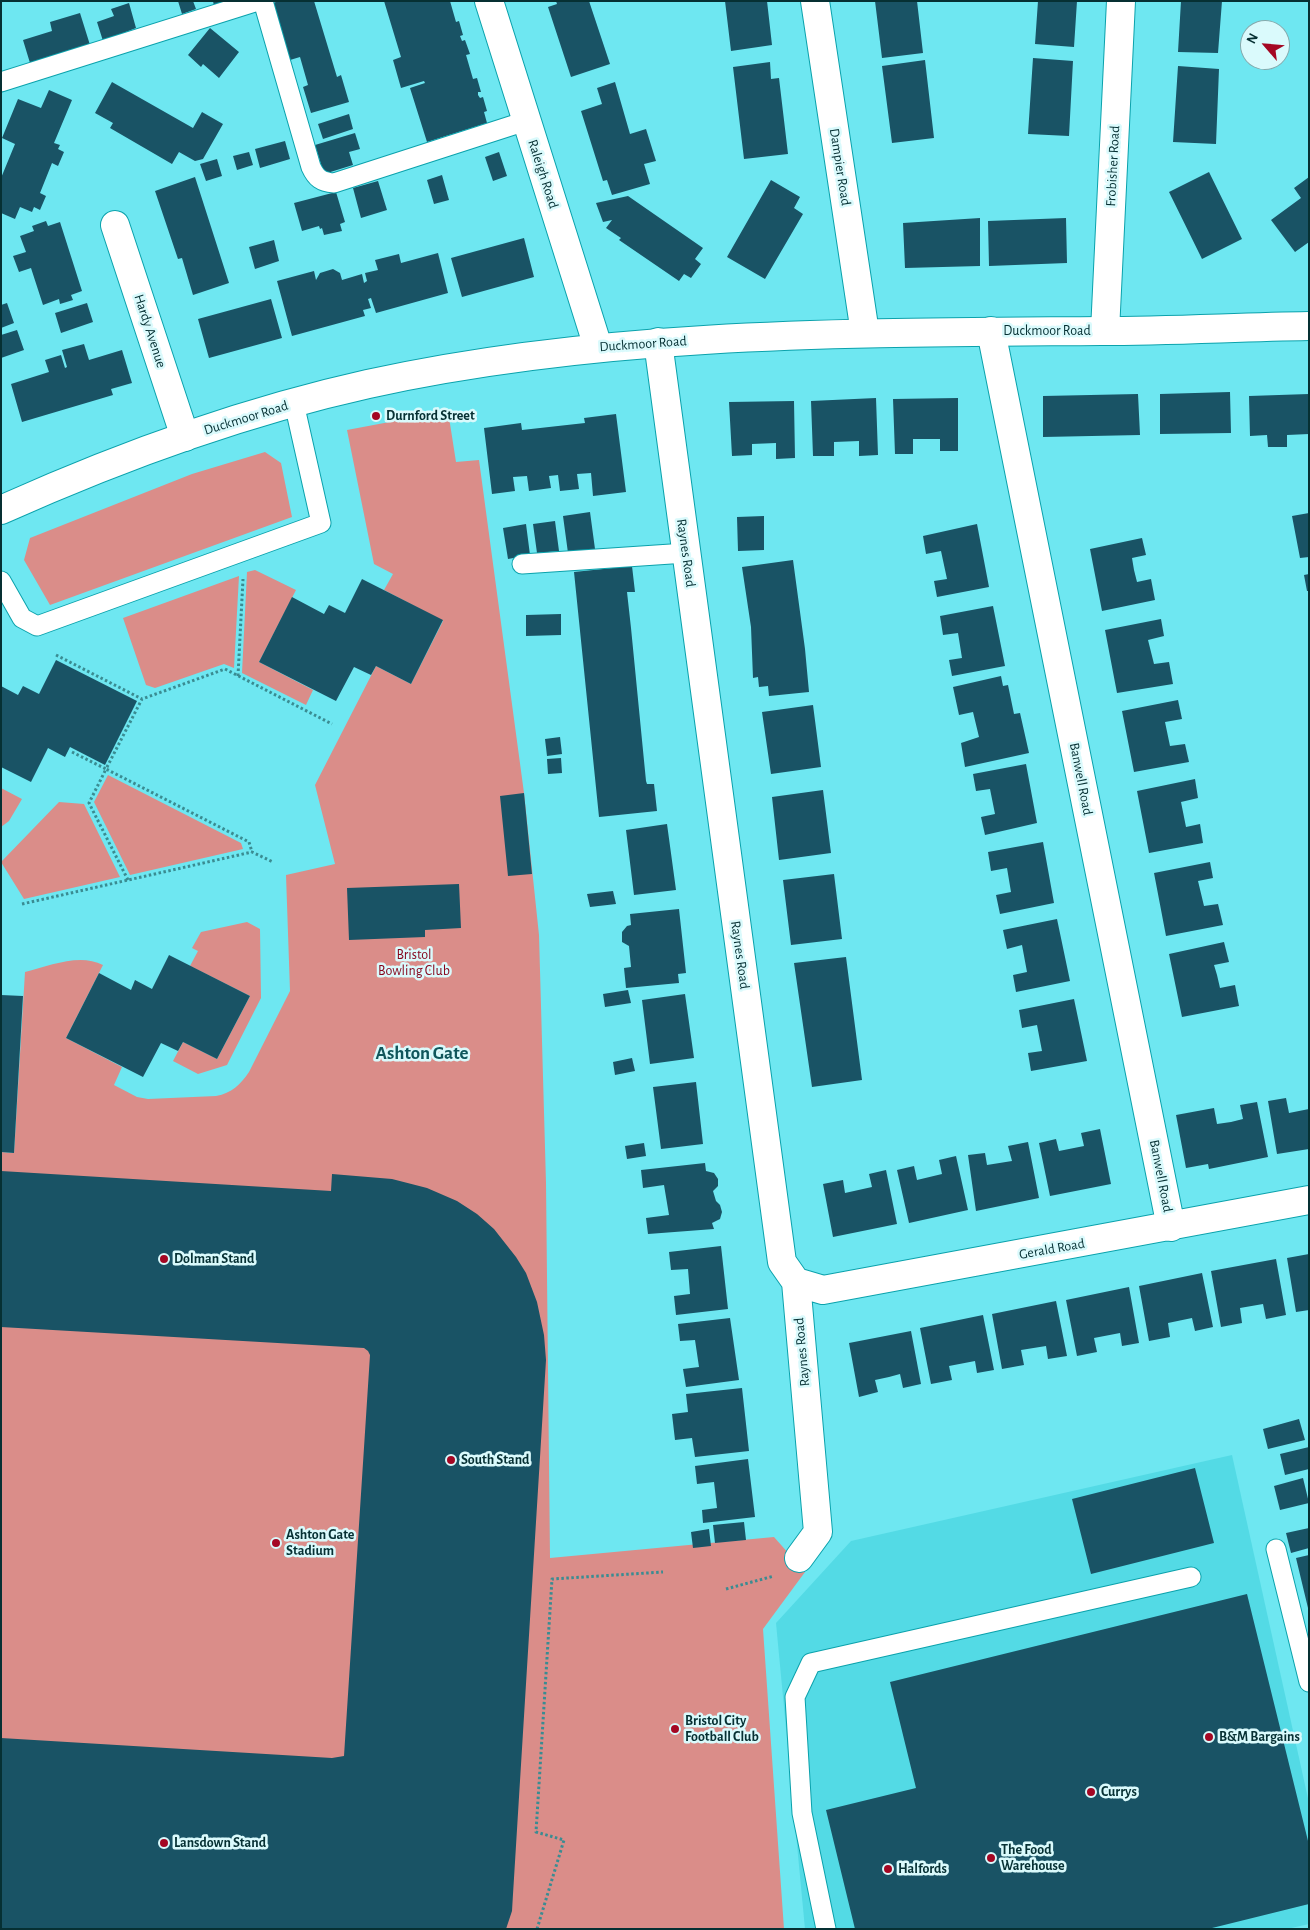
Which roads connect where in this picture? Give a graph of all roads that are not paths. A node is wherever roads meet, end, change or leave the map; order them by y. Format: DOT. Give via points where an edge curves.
graph roads {
  1 [pos="258,1"];
  2 [pos="263,1"];
  3 [pos="489,1"];
  4 [pos="815,1"];
  5 [pos="1121,1"];
  6 [pos="1,82"];
  7 [pos="526,121"];
  8 [pos="115,225"];
  9 [pos="1309,326"];
  10 [pos="991,331"];
  11 [pos="1105,331"];
  12 [pos="865,333"];
  13 [pos="658,342"];
  14 [pos="598,347"];
  15 [pos="294,403"];
  16 [pos="185,437"];
  17 [pos="1,510"];
  18 [pos="686,553"];
  19 [pos="522,564"];
  20 [pos="1,581"];
  21 [pos="1309,1200"];
  22 [pos="1172,1227"];
  23 [pos="796,1282"];
  24 [pos="1276,1549"];
  25 [pos="799,1558"];
  26 [pos="1191,1578"];
  27 [pos="1309,1682"];
  28 [pos="826,1929"];
  1 -- 6 [label="lane"];
  2 -- 7 [label="lane" via="311,167 322,182 334,183"];
  3 -- 7 [label="street, Raleigh Road"];
  4 -- 12 [label="street, Dampier Road"];
  5 -- 11 [label="street, Frobisher Road"];
  7 -- 14 [label="street, Raleigh Road"];
  8 -- 16 [label="street, Hardy Avenue"];
  9 -- 11 [label="street, Duckmoor Road"];
  10 -- 11 [label="street, Duckmoor Road"];
  10 -- 12 [label="street, Duckmoor Road"];
  10 -- 22 [label="street, Banwell Road"];
  12 -- 13 [label="street, Duckmoor Road"];
  13 -- 14 [label="street, Duckmoor Road"];
  13 -- 18 [label="street, Raynes Road"];
  14 -- 15 [label="street, Duckmoor Road" via="505,359 366,384"];
  15 -- 16 [label="street, Duckmoor Road"];
  15 -- 20 [label="lane" via="321,523 37,626 22,618"];
  16 -- 17 [label="street, Duckmoor Road" via="103,466"];
  18 -- 19 [label="lane"];
  18 -- 23 [label="street, Raynes Road" via="782,1262"];
  21 -- 22 [label="street, Gerald Road"];
  22 -- 23 [label="street, Gerald Road" via="823,1290"];
  23 -- 25 [label="street, Raynes Road" via="818,1532"];
  24 -- 27 [label="lane"];
  26 -- 28 [label="lane" via="811,1663 795,1697 802,1813"];
}
